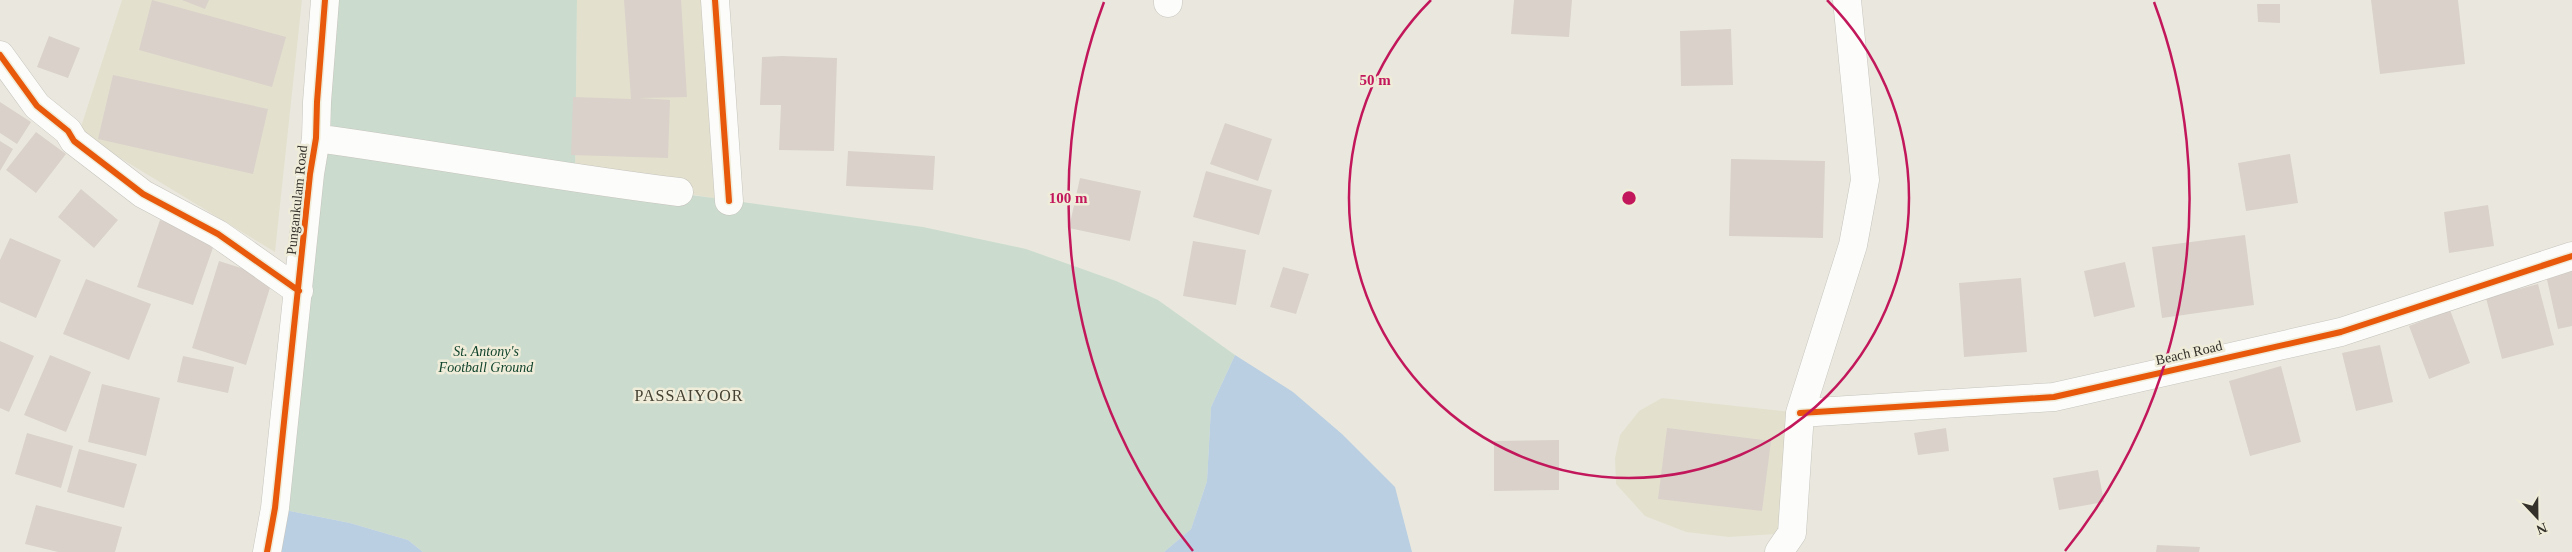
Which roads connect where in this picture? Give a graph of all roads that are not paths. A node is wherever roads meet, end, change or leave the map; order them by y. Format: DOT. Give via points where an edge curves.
graph roads {
  1 [pos="325,0"];
  2 [pos="715,0"];
  3 [pos="1847,0"];
  4 [pos="0,55"];
  5 [pos="316,138"];
  6 [pos="679,192"];
  7 [pos="729,201"];
  8 [pos="2572,256"];
  9 [pos="299,291"];
  10 [pos="1800,413"];
  11 [pos="267,552"];
  12 [pos="1779,552"];
  1 -- 5 [label="street, Pungankulam Road"];
  2 -- 7 [label="street"];
  3 -- 10 [label="street" via="1865,180 1853,245"];
  4 -- 9 [label="street" via="37,106 68,131 74,141 143,194 218,234"];
  5 -- 6 [label="street"];
  5 -- 9 [label="street, Pungankulam Road"];
  8 -- 10 [label="street, Beach Road" via="2341,332 2054,397"];
  9 -- 11 [label="street, Pungankulam Road" via="275,508"];
  10 -- 12 [label="street" via="1792,533"];
}
